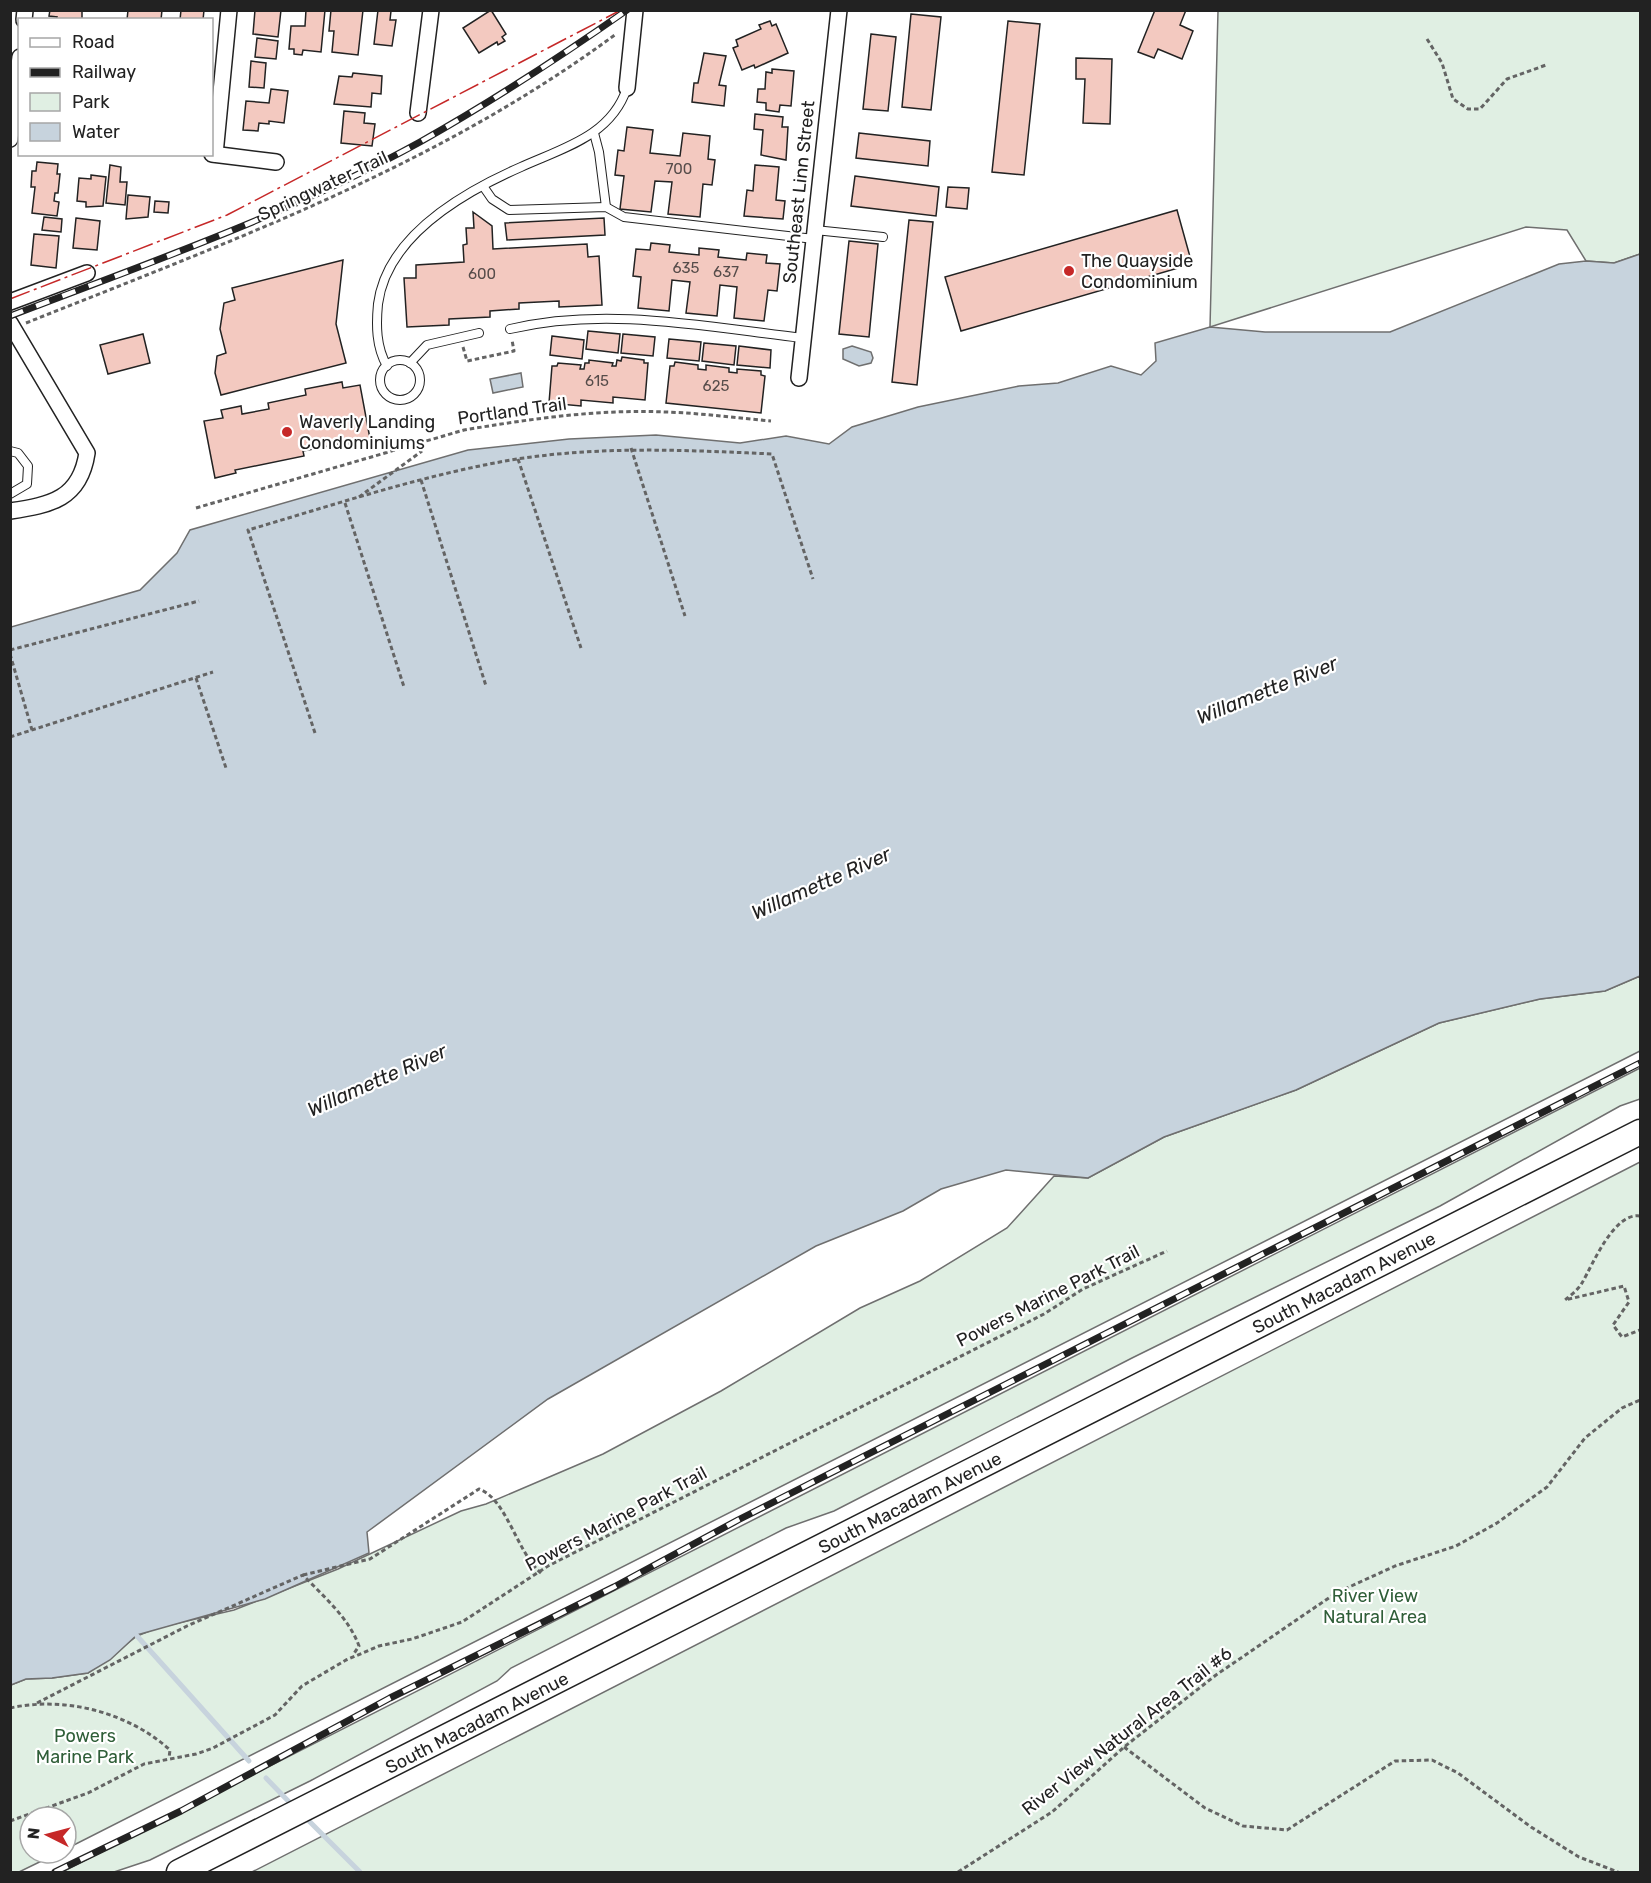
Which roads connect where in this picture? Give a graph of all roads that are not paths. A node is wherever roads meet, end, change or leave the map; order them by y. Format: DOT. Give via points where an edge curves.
graph roads {
  1 [pos="229,10"];
  2 [pos="431,10"];
  3 [pos="635,10"];
  4 [pos="839,10"];
  5 [pos="18,74"];
  6 [pos="627,88"];
  7 [pos="418,113"];
  8 [pos="11,133"];
  9 [pos="594,133"];
  10 [pos="10,139"];
  11 [pos="213,154"];
  12 [pos="276,162"];
  13 [pos="483,186"];
  14 [pos="606,207"];
  15 [pos="814,235"];
  16 [pos="883,237"];
  17 [pos="87,273"];
  18 [pos="10,302"];
  19 [pos="10,323"];
  20 [pos="510,329"];
  21 [pos="479,333"];
  22 [pos="803,338"];
  23 [pos="410,363"];
  24 [pos="387,366"];
  25 [pos="799,378"];
  26 [pos="10,451"];
  27 [pos="10,494"];
  28 [pos="10,512"];
  29 [pos="1641,1132"];
  30 [pos="179,1872"];
  1 -- 11 [label="street"];
  2 -- 7 [label="street"];
  3 -- 6 [label="street"];
  4 -- 15 [label="street, Southeast Linn Street"];
  5 -- 8 [label="street"];
  6 -- 9 [label="lane" via="621,104"];
  8 -- 10 [label="street"];
  9 -- 13 [label="lane"];
  9 -- 14 [label="lane"];
  11 -- 12 [label="street"];
  13 -- 14 [label="lane" via="492,199 509,210"];
  13 -- 24 [label="lane" via="415,234 380,288 379,349"];
  14 -- 15 [label="lane" via="624,217"];
  15 -- 16 [label="lane"];
  15 -- 22 [label="street, Southeast Linn Street"];
  17 -- 18 [label="street"];
  19 -- 28 [label="street" via="87,453 84,471 72,492 40,506"];
  20 -- 22 [label="lane" via="574,319 623,318"];
  21 -- 23 [label="lane" via="427,345"];
  22 -- 25 [label="street, Southeast Linn Street"];
  23 -- 24 [label="lane" via="398,360"];
  23 -- 24 [label="lane" via="418,370 420,385 411,398 403,400 388,396 383,390 381,375"];
  26 -- 27 [label="lane" via="18,453 28,466 27,484"];
  29 -- 30 [label="main road, South Macadam Avenue"];
}
